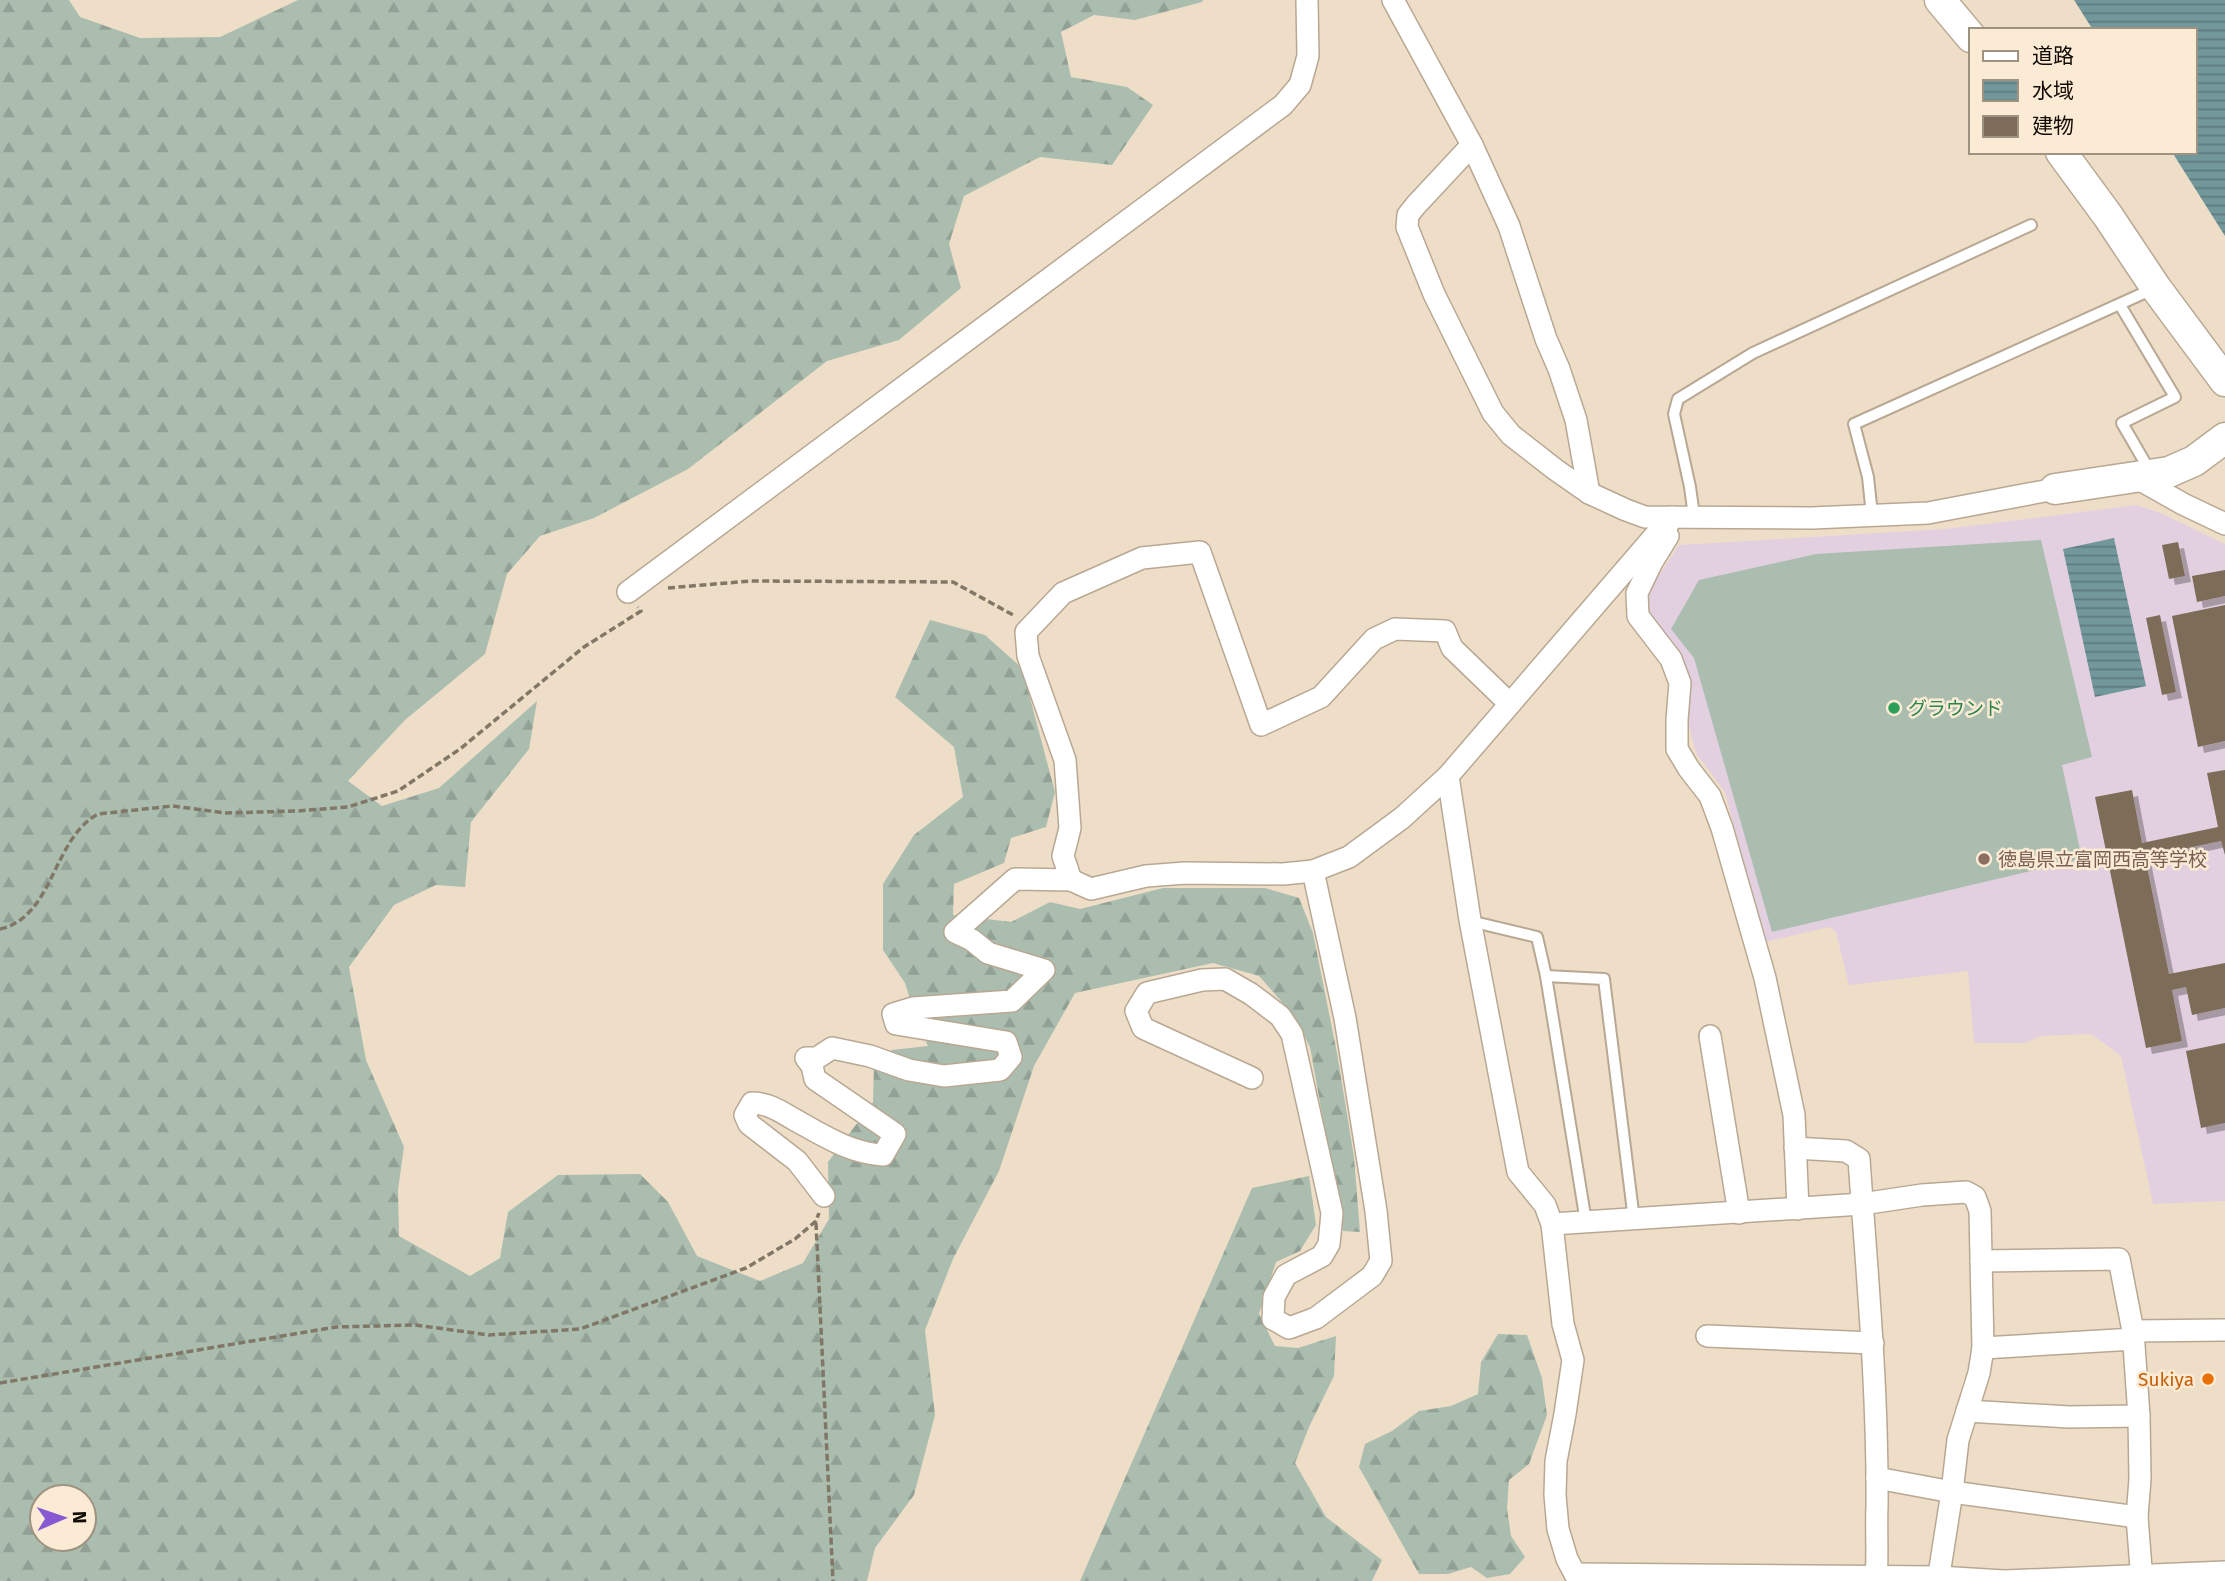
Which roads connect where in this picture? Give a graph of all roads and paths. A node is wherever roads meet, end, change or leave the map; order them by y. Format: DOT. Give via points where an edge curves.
graph roads {
  1 [pos="1307,0"];
  2 [pos="1392,0"];
  3 [pos="1940,0"];
  4 [pos="1969,35"];
  5 [pos="1472,145"];
  6 [pos="2062,154"];
  7 [pos="2031,225"];
  8 [pos="2156,288"];
  9 [pos="2120,305"];
  10 [pos="2225,381"];
  11 [pos="2225,438"];
  12 [pos="2143,476"];
  13 [pos="2055,489"];
  14 [pos="1589,493"];
  15 [pos="1872,515"];
  16 [pos="1694,516"];
  17 [pos="1669,521"];
  18 [pos="2225,524"];
  19 [pos="668,588"];
  20 [pos="628,592"];
  21 [pos="1026,632"];
  22 [pos="1510,704"];
  23 [pos="1448,776"];
  24 [pos="1313,871"];
  25 [pos="1071,880"];
  26 [pos="1470,920"];
  27 [pos="0,929"];
  28 [pos="1546,976"];
  29 [pos="1710,1036"];
  30 [pos="1252,1078"];
  31 [pos="1795,1148"];
  32 [pos="819,1190"];
  33 [pos="1862,1205"];
  34 [pos="1798,1209"];
  35 [pos="1739,1213"];
  36 [pos="1634,1220"];
  37 [pos="816,1221"];
  38 [pos="1586,1222"];
  39 [pos="1552,1224"];
  40 [pos="1981,1261"];
  41 [pos="2225,1330"];
  42 [pos="2133,1335"];
  43 [pos="1707,1336"];
  44 [pos="1873,1343"];
  45 [pos="1983,1348"];
  46 [pos="0,1383"];
  47 [pos="1968,1411"];
  48 [pos="2139,1416"];
  49 [pos="1877,1478"];
  50 [pos="1952,1492"];
  51 [pos="2137,1517"];
  52 [pos="2225,1572"];
  53 [pos="1572,1577"];
  54 [pos="1743,1578"];
  55 [pos="1876,1579"];
  56 [pos="1938,1579"];
  57 [pos="2142,1579"];
  58 [pos="833,1581"];
  59 [pos="2005,1581"];
  1 -- 20 [label="street" via="1308,57 1300,85 1283,105"];
  2 -- 5 [label="street"];
  3 -- 4 [label="street"];
  5 -- 14 [label="street" via="1509,226 1568,394"];
  5 -- 14 [label="street" via="1408,215 1407,227 1434,294 1493,413 1511,435"];
  6 -- 8 [label="street"];
  7 -- 16 [label="lane" via="1753,353 1678,399 1674,414"];
  8 -- 9 [label="lane"];
  8 -- 10 [label="street"];
  9 -- 12 [label="lane" via="2175,397 2122,423"];
  9 -- 15 [label="lane" via="1854,424"];
  11 -- 12 [label="street" via="2194,461"];
  12 -- 13 [label="street"];
  12 -- 18 [label="street" via="2183,504"];
  13 -- 15 [label="street" via="1928,513"];
  14 -- 17 [label="street" via="1645,517"];
  15 -- 16 [label="street"];
  16 -- 17 [label="street"];
  17 -- 22 [label="street"];
  17 -- 31 [label="street" via="1668,536 1637,593 1638,616 1671,659 1680,683 1677,749 1710,796 1722,828 1770,998 1794,1115"];
  19 -- 21 [label="path" via="750,581 953,582 1013,613"];
  20 -- 27 [label="path" via="641,611 584,647 460,749 398,791 348,807 297,811 225,813 173,806 98,814 87,820 69,843 36,904 13,926"];
  21 -- 22 [label="street" via="1063,593 1142,558 1200,552 1261,725 1321,696 1374,639 1395,629 1446,631 1452,648"];
  21 -- 25 [label="street" via="1028,656 1065,760 1070,828 1063,856"];
  22 -- 23 [label="street"];
  23 -- 24 [label="street" via="1349,857"];
  23 -- 26 [label="street"];
  24 -- 25 [label="street" via="1146,876 1091,889"];
  24 -- 30 [label="street" via="1345,1018 1381,1261 1372,1276 1316,1318 1289,1328 1273,1319 1273,1297 1286,1275 1322,1256 1329,1244 1332,1213 1292,1034 1280,1016 1225,979 1147,993 1136,1011 1143,1028"];
  25 -- 32 [label="street" via="1015,879 956,932 988,953 1044,970 1012,1001 913,1008 893,1014 896,1024 1006,1042 1011,1057 1000,1070 944,1076 832,1048 817,1058 806,1058 815,1079 895,1134 883,1154 864,1154 765,1103 752,1103 745,1115 749,1124 797,1161"];
  26 -- 28 [label="lane" via="1537,937"];
  26 -- 39 [label="street" via="1518,1172 1545,1205"];
  28 -- 36 [label="lane" via="1604,979"];
  28 -- 38 [label="lane"];
  29 -- 35 [label="street"];
  31 -- 33 [label="street" via="1846,1151 1859,1159"];
  31 -- 34 [label="street"];
  32 -- 37 [label="path"];
  32 -- 37 [label="path"];
  33 -- 34 [label="street"];
  33 -- 40 [label="street" via="1966,1192 1975,1197 1980,1211"];
  33 -- 44 [label="street"];
  34 -- 35 [label="street"];
  35 -- 36 [label="street"];
  36 -- 38 [label="street"];
  37 -- 46 [label="path" via="795,1240 746,1268 580,1329 489,1335 415,1325 336,1327"];
  37 -- 58 [label="path"];
  38 -- 39 [label="street"];
  39 -- 53 [label="street" via="1563,1324 1573,1360 1556,1461 1555,1495 1558,1529"];
  40 -- 42 [label="street" via="2119,1259"];
  40 -- 45 [label="street"];
  41 -- 42 [label="street"];
  42 -- 45 [label="street"];
  42 -- 48 [label="street"];
  43 -- 44 [label="street"];
  44 -- 49 [label="street"];
  45 -- 47 [label="street"];
  47 -- 48 [label="street"];
  47 -- 50 [label="street" via="1958,1440"];
  48 -- 51 [label="street"];
  49 -- 50 [label="street"];
  49 -- 55 [label="street"];
  50 -- 51 [label="street"];
  50 -- 56 [label="street"];
  51 -- 57 [label="street"];
  52 -- 57 [label="street"];
  53 -- 54 [label="street"];
  54 -- 55 [label="street"];
  55 -- 56 [label="street"];
  56 -- 59 [label="street"];
  57 -- 59 [label="street"];
}
